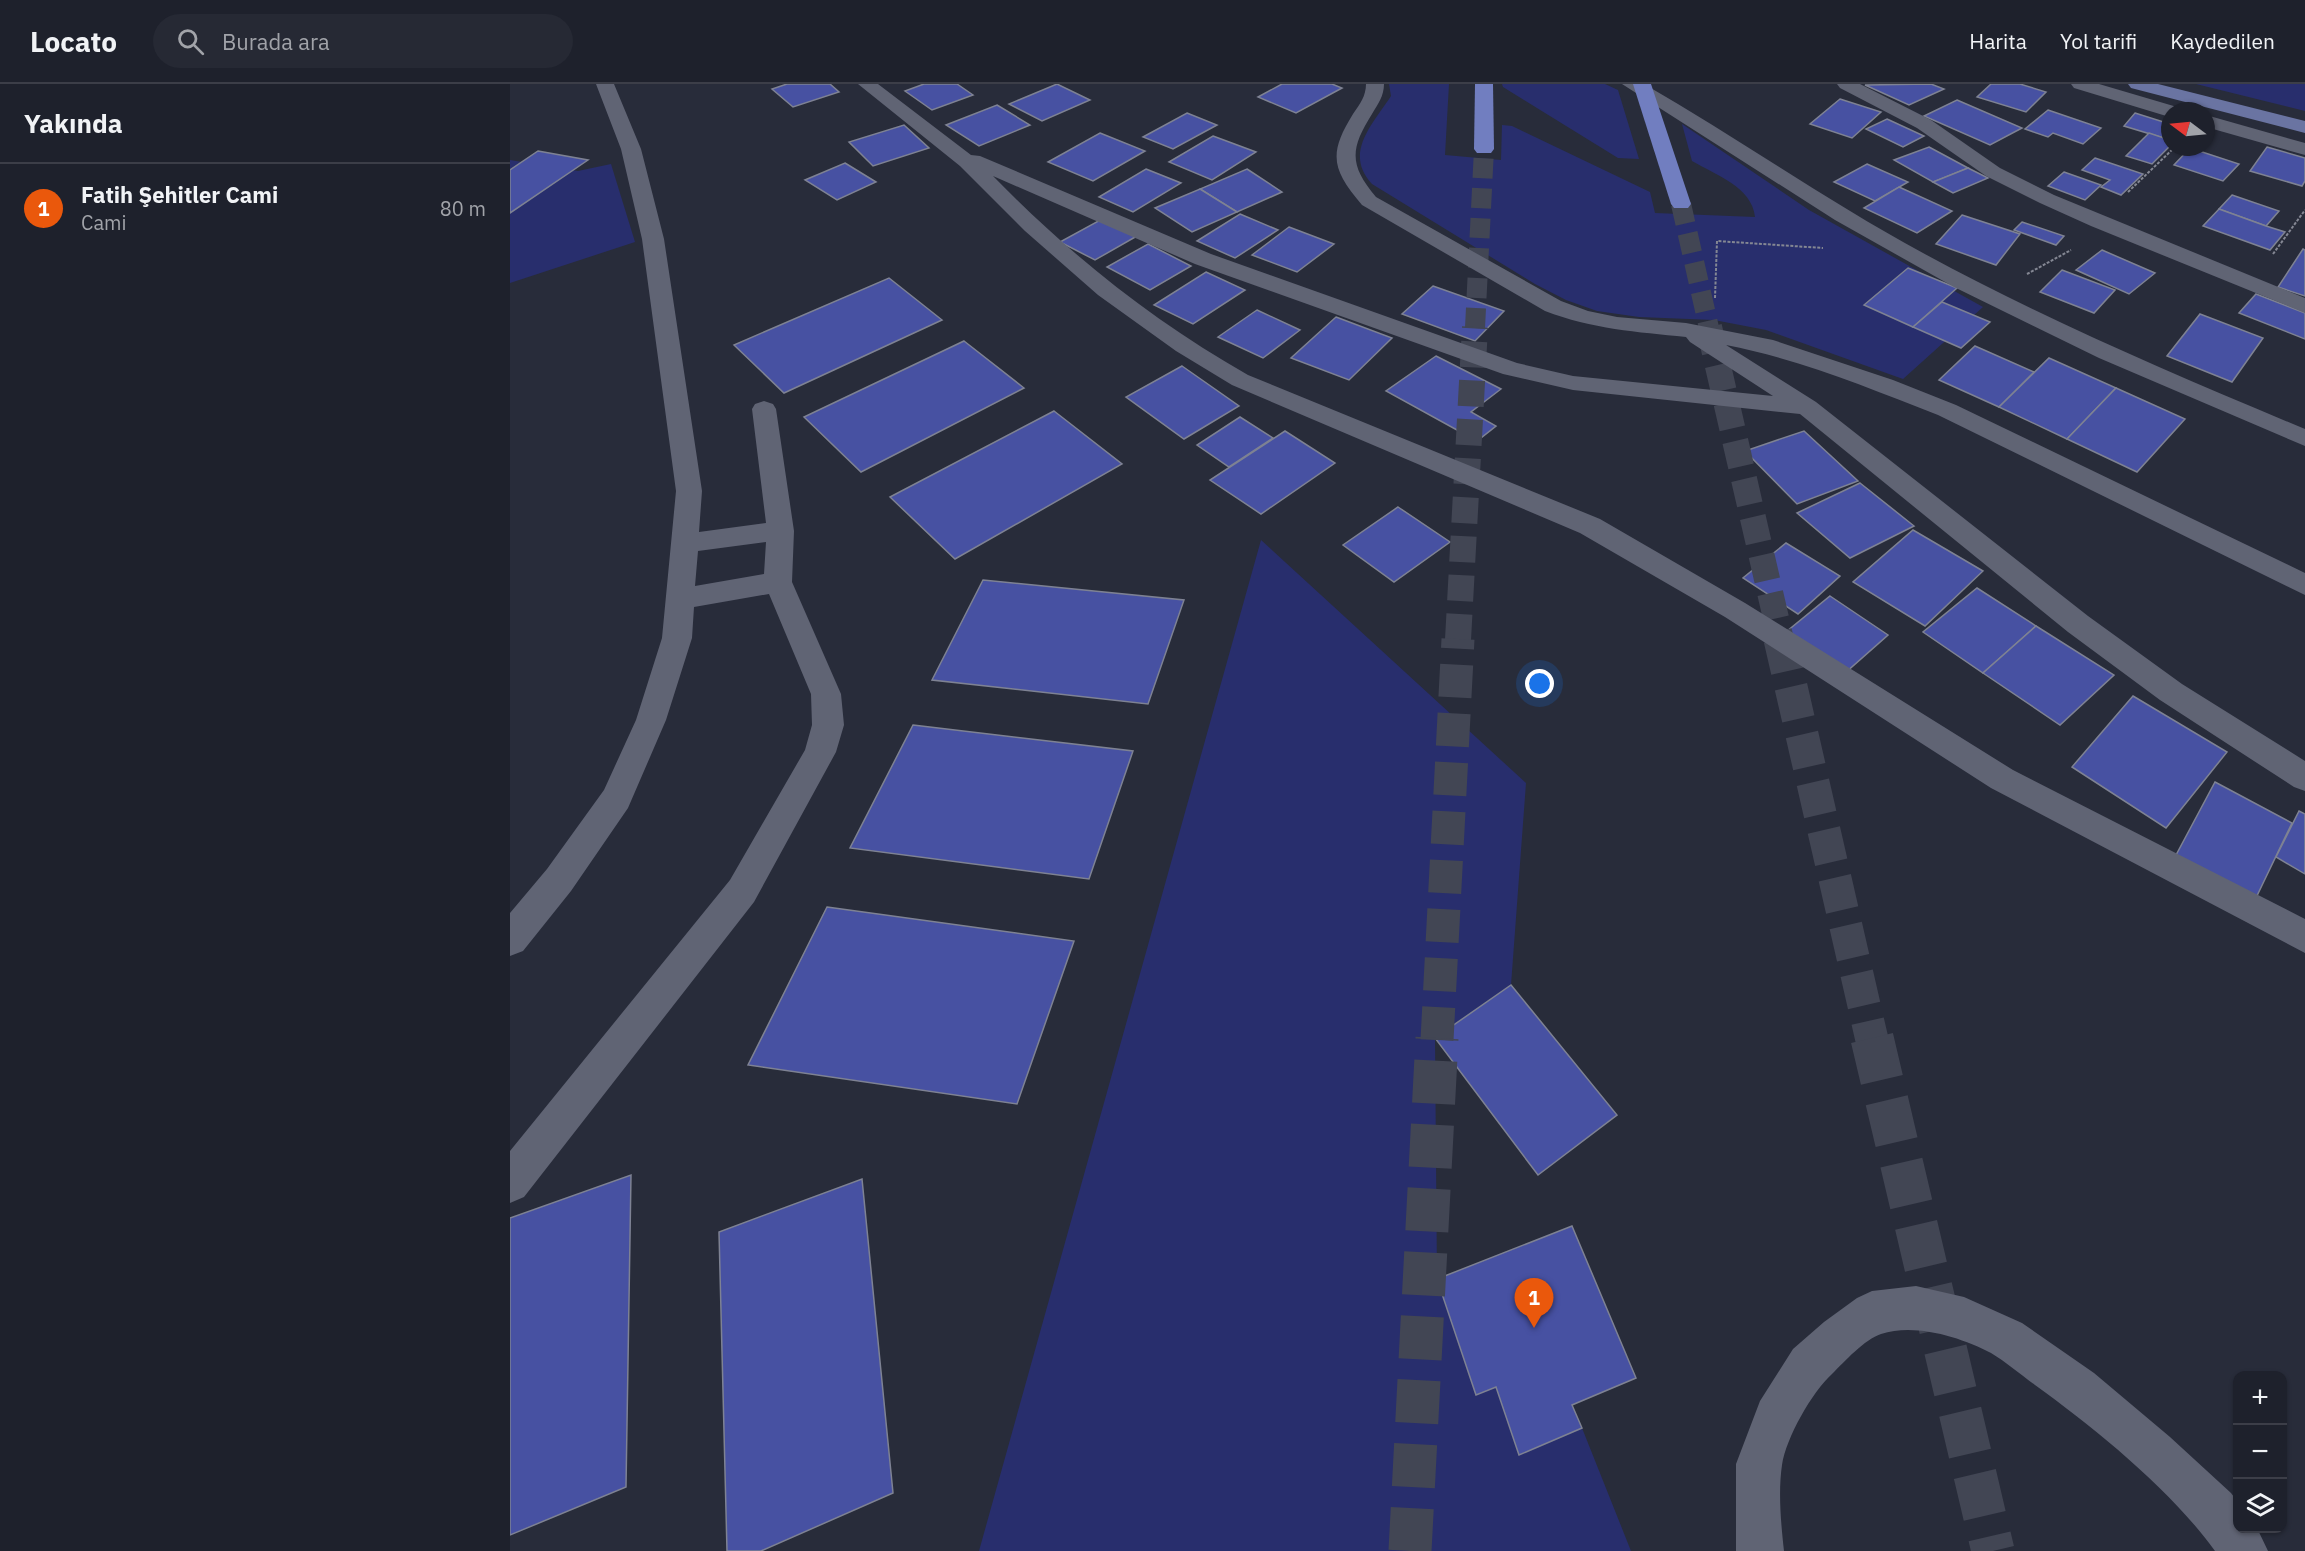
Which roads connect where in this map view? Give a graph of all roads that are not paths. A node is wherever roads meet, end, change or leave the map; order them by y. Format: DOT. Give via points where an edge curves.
graph roads {
  1 [pos="605,84"];
  2 [pos="867,84"];
  3 [pos="1375,84"];
  4 [pos="1484,84"];
  5 [pos="1631,84"];
  6 [pos="1642,84"];
  7 [pos="1846,84"];
  8 [pos="2080,84"];
  9 [pos="2137,84"];
  10 [pos="2161,108"];
  11 [pos="2215,124"];
  12 [pos="2305,127"];
  13 [pos="1484,149"];
  14 [pos="2305,149"];
  15 [pos="958,153"];
  16 [pos="1681,204"];
  17 [pos="2305,306"];
  18 [pos="1686,330"];
  19 [pos="1807,407"];
  20 [pos="764,409"];
  21 [pos="2305,438"];
  22 [pos="780,531"];
  23 [pos="686,543"];
  24 [pos="778,582"];
  25 [pos="2305,585"];
  26 [pos="682,599"];
  27 [pos="2305,778"];
  28 [pos="2305,937"];
  29 [pos="510,940"];
  30 [pos="510,1183"];
  31 [pos="1760,1551"];
  32 [pos="2244,1551"];
  1 -- 23 [label="street" via="632,149 653,239 689,491"];
  2 -- 15 [label="street"];
  3 -- 18 [label="street" via="1369,104 1349,139 1344,162 1352,182 1369,201 1553,306 1617,324"];
  4 -- 13 [label="highway"];
  5 -- 21 [label="street" via="1806,194 1987,296"];
  6 -- 16 [label="highway"];
  7 -- 17 [label="street" via="1924,124 1993,172 2105,225"];
  8 -- 10 [label="street"];
  9 -- 12 [label="main road"];
  11 -- 14 [label="street"];
  15 -- 19 [label="street" via="1203,259 1540,378"];
  15 -- 28 [label="street" via="1030,226 1124,305 1211,364 1590,526 1736,610 2002,778"];
  18 -- 19 [label="street"];
  18 -- 25 [label="street" via="1773,347 1947,410"];
  19 -- 27 [label="street" via="2078,624 2171,692"];
  20 -- 22 [label="street"];
  22 -- 23 [label="street"];
  22 -- 24 [label="street"];
  23 -- 26 [label="street"];
  24 -- 26 [label="street"];
  24 -- 30 [label="street" via="826,694 828,725 820,752 742,891"];
  26 -- 29 [label="street" via="677,638 651,720 616,798 559,880"];
  31 -- 32 [label="street" via="1759,1464 1776,1417 1809,1365 1872,1313 1916,1308 1964,1319 2007,1338 2078,1389 2214,1510"];
}
